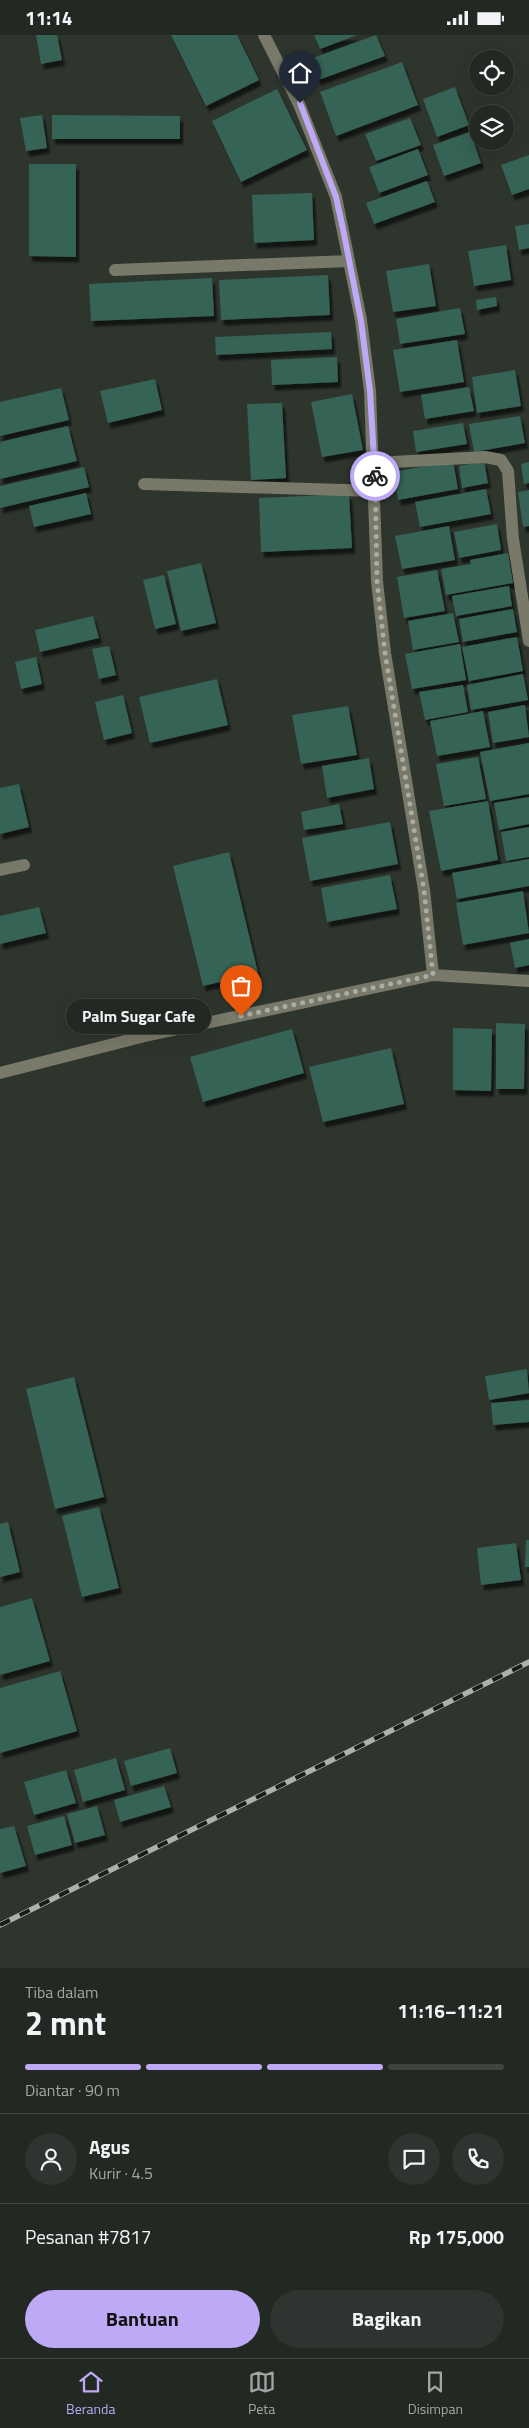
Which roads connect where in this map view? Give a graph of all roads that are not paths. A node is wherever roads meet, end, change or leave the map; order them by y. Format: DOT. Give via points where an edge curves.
graph roads {
  1 [pos="264,35"];
  2 [pos="349,261"];
  3 [pos="115,270"];
  4 [pos="374,463"];
  5 [pos="144,485"];
  6 [pos="375,491"];
  7 [pos="529,641"];
  8 [pos="24,865"];
  9 [pos="0,871"];
  10 [pos="433,975"];
  11 [pos="529,981"];
  12 [pos="0,1073"];
  1 -- 2 [label="street" via="300,103 336,197"];
  2 -- 3 [label="street"];
  2 -- 4 [label="street" via="370,391"];
  4 -- 6 [label="street"];
  4 -- 7 [label="street" via="485,457 501,460 506,465 513,539"];
  5 -- 6 [label="street"];
  6 -- 10 [label="street" via="377,581 385,653 424,890"];
  8 -- 9 [label="street"];
  10 -- 11 [label="street"];
  10 -- 12 [label="street" via="145,1036"];
}
